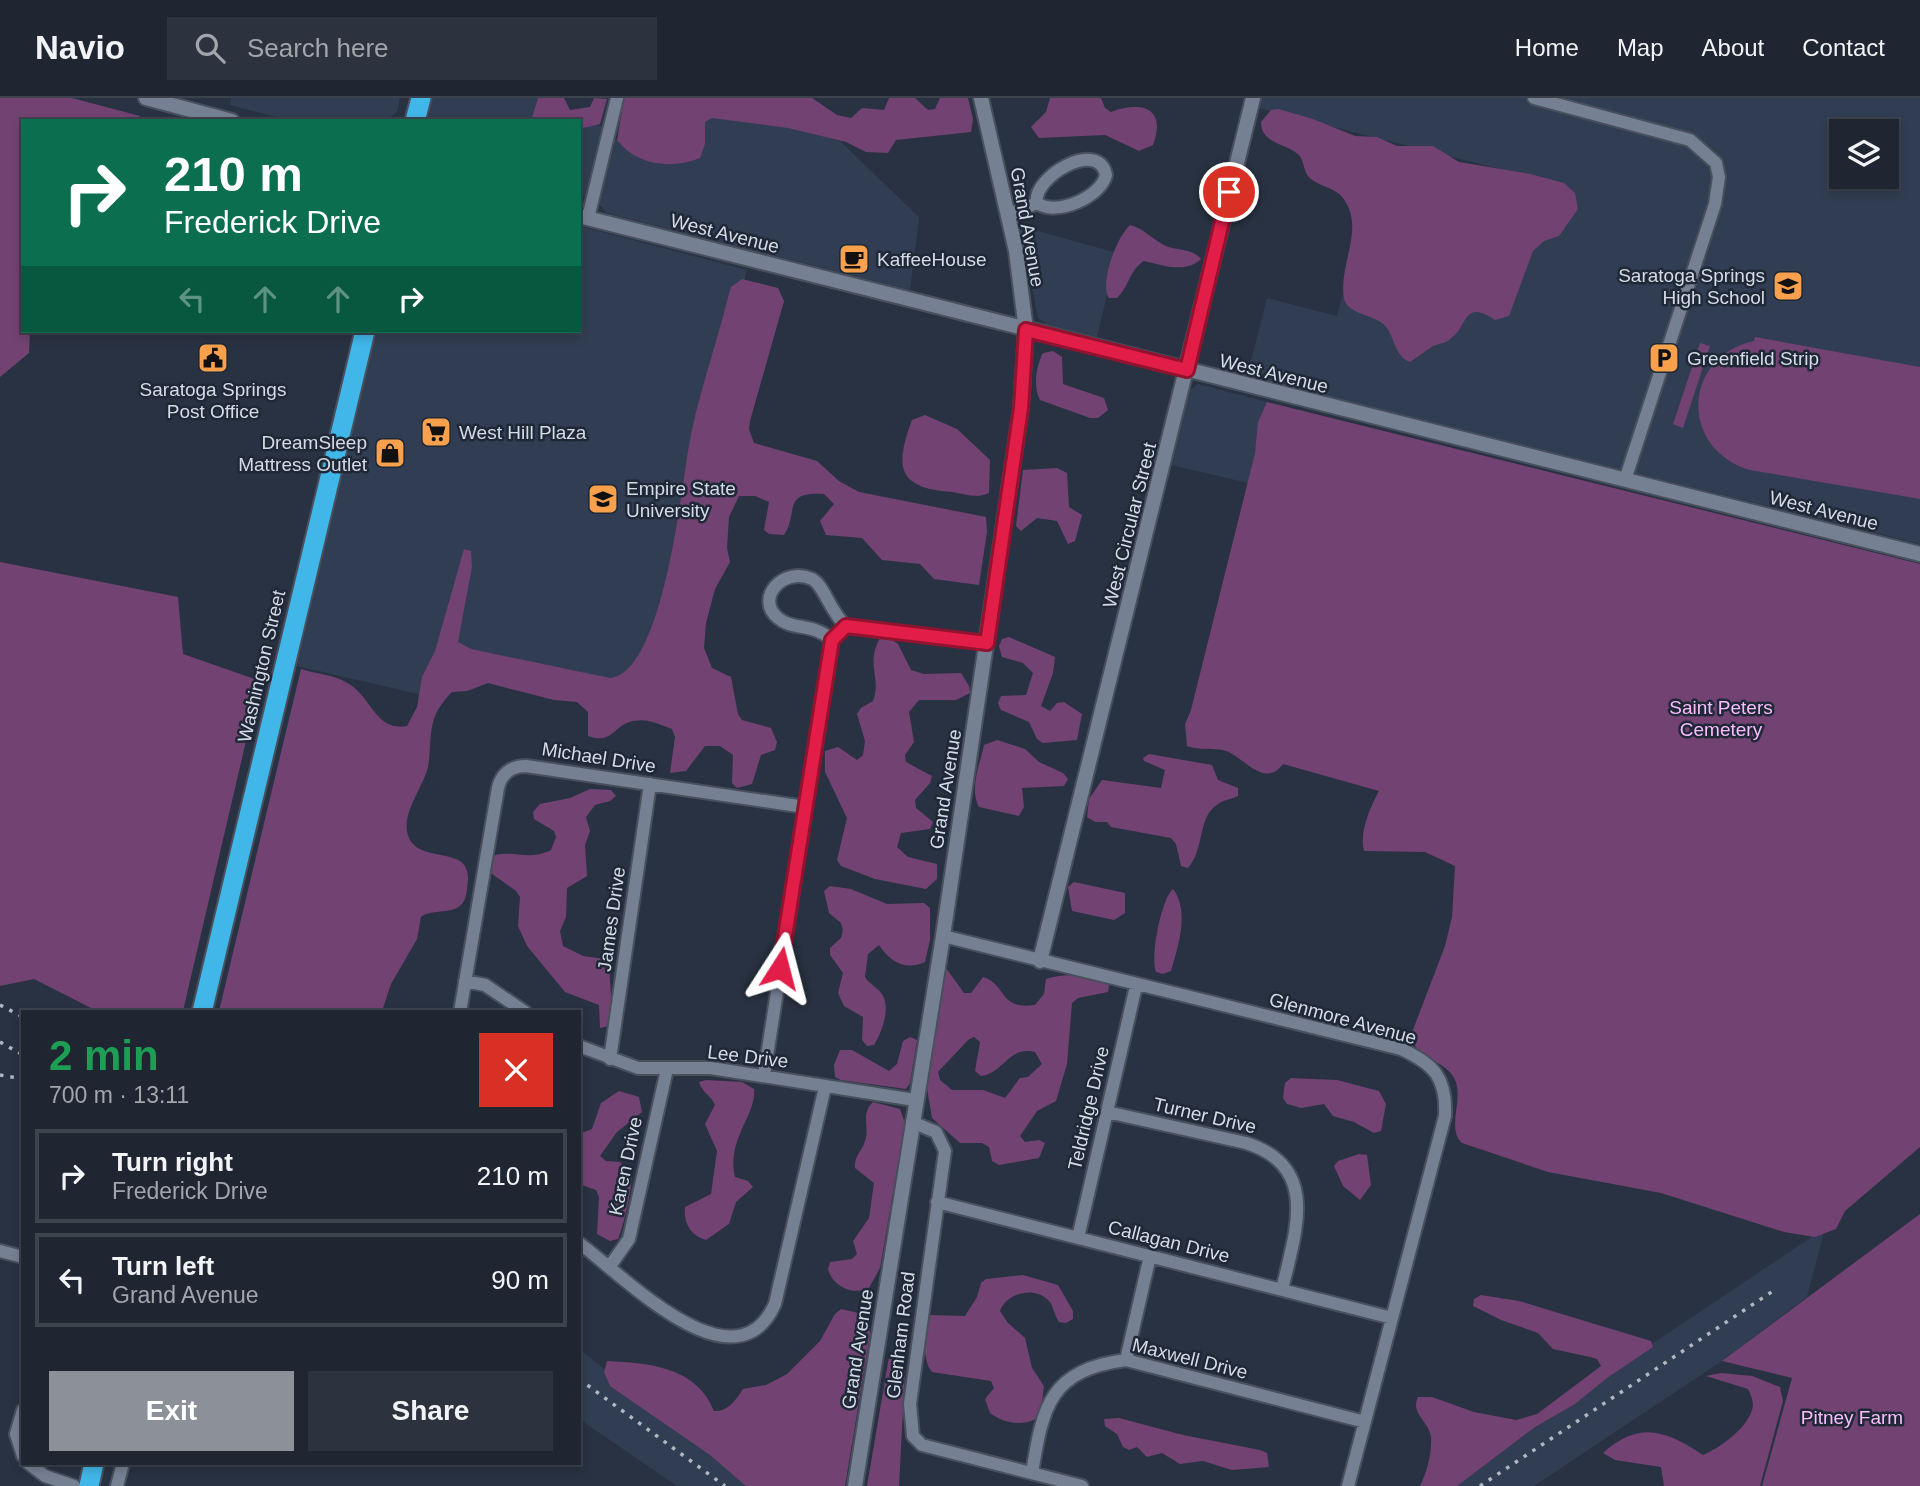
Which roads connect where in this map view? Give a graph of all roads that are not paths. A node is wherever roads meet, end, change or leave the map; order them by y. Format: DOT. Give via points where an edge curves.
graph roads {
  1 [pos="146,98"];
  2 [pos="421,98"];
  3 [pos="617,98"];
  4 [pos="981,98"];
  5 [pos="1253,98"];
  6 [pos="1534,98"];
  7 [pos="225,119"];
  8 [pos="416,119"];
  9 [pos="1037,203"];
  10 [pos="1008,215"];
  11 [pos="584,217"];
  12 [pos="1026,330"];
  13 [pos="365,333"];
  14 [pos="1187,370"];
  15 [pos="1625,480"];
  16 [pos="1920,554"];
  17 [pos="846,626"];
  18 [pos="832,640"];
  19 [pos="987,643"];
  20 [pos="650,785"];
  21 [pos="805,807"];
  22 [pos="943,936"];
  23 [pos="1040,961"];
  24 [pos="465,981"];
  25 [pos="1136,986"];
  26 [pos="201,1010"];
  27 [pos="460,1010"];
  28 [pos="522,1010"];
  29 [pos="581,1047"];
  30 [pos="610,1059"];
  31 [pos="667,1069"];
  32 [pos="764,1075"];
  33 [pos="825,1087"];
  34 [pos="915,1100"];
  35 [pos="1107,1112"];
  36 [pos="912,1122"];
  37 [pos="937,1202"];
  38 [pos="1078,1238"];
  39 [pos="581,1244"];
  40 [pos="0,1251"];
  41 [pos="21,1256"];
  42 [pos="1150,1256"];
  43 [pos="610,1266"];
  44 [pos="1282,1290"];
  45 [pos="1392,1318"];
  46 [pos="1126,1360"];
  47 [pos="21,1417"];
  48 [pos="1365,1422"];
  49 [pos="21,1450"];
  50 [pos="31,1465"];
  51 [pos="94,1465"];
  52 [pos="122,1465"];
  53 [pos="1032,1473"];
  54 [pos="74,1486"];
  55 [pos="89,1486"];
  56 [pos="117,1486"];
  57 [pos="855,1486"];
  58 [pos="1082,1486"];
  59 [pos="1348,1486"];
  1 -- 7 [label="street"];
  2 -- 8 [label="highway"];
  3 -- 11 [label="street"];
  4 -- 10 [label="street, Grand Avenue"];
  5 -- 14 [label="street, West Circular Street"];
  6 -- 15 [label="street" via="1690,140 1716,163 1716,204"];
  9 -- 9 [label="street" via="1058,209 1098,189 1105,180 1102,164 1083,159 1047,178"];
  9 -- 10 [label="street"];
  10 -- 12 [label="street, Grand Avenue"];
  11 -- 12 [label="street, West Avenue"];
  12 -- 14 [label="street, West Avenue"];
  12 -- 19 [label="street, Grand Avenue" via="1021,408"];
  13 -- 26 [label="highway, Washington Street"];
  14 -- 15 [label="street, West Avenue"];
  14 -- 23 [label="street, West Circular Street"];
  15 -- 16 [label="street, West Avenue"];
  17 -- 18 [label="street"];
  17 -- 18 [label="street" via="834,616 816,581 801,575 777,584 771,606 777,618 821,631"];
  17 -- 19 [label="street"];
  18 -- 21 [label="street"];
  19 -- 22 [label="street, Grand Avenue"];
  20 -- 21 [label="street, Michael Drive"];
  20 -- 24 [label="street, Michael Drive" via="526,766 506,773 498,788"];
  20 -- 30 [label="street, James Drive"];
  21 -- 32 [label="street"];
  22 -- 23 [label="street, Glenmore Avenue"];
  22 -- 34 [label="street, Grand Avenue"];
  23 -- 25 [label="street, Glenmore Avenue"];
  24 -- 27 [label="street, Michael Drive"];
  24 -- 28 [label="street" via="485,985"];
  25 -- 35 [label="street, Teldridge Drive"];
  25 -- 45 [label="street, Glenmore Avenue" via="1401,1049 1424,1060 1441,1080 1445,1116"];
  29 -- 30 [label="street, Lee Drive"];
  30 -- 31 [label="street, Lee Drive" via="638,1068"];
  31 -- 32 [label="street, Lee Drive" via="711,1068"];
  31 -- 43 [label="street, Karen Drive" via="629,1239"];
  32 -- 33 [label="street, Lee Drive"];
  33 -- 34 [label="street, Lee Drive"];
  33 -- 43 [label="street" via="775,1304 755,1331 737,1337 694,1329"];
  34 -- 36 [label="street, Grand Avenue"];
  35 -- 38 [label="street, Teldridge Drive"];
  35 -- 44 [label="street, Turner Drive" via="1246,1143 1267,1150 1281,1162 1296,1188 1299,1206"];
  36 -- 37 [label="street, Glenham Road" via="936,1132 942,1140 945,1151"];
  36 -- 57 [label="street, Grand Avenue"];
  37 -- 38 [label="street, Callagan Drive"];
  37 -- 53 [label="street, Glenham Road" via="909,1404 913,1436 922,1445"];
  38 -- 42 [label="street, Callagan Drive"];
  39 -- 43 [label="street"];
  40 -- 41 [label="street"];
  42 -- 44 [label="street, Callagan Drive"];
  42 -- 46 [label="street"];
  44 -- 45 [label="street, Callagan Drive"];
  45 -- 48 [label="street, Glenmore Avenue"];
  46 -- 48 [label="street, Maxwell Drive"];
  46 -- 53 [label="street, Maxwell Drive" via="1082,1369 1062,1383 1040,1424"];
  47 -- 49 [label="street" via="16,1434"];
  48 -- 59 [label="street, Glenmore Avenue"];
  50 -- 54 [label="street"];
  51 -- 55 [label="highway"];
  52 -- 56 [label="street"];
  53 -- 58 [label="street, Glenham Road"];
}
